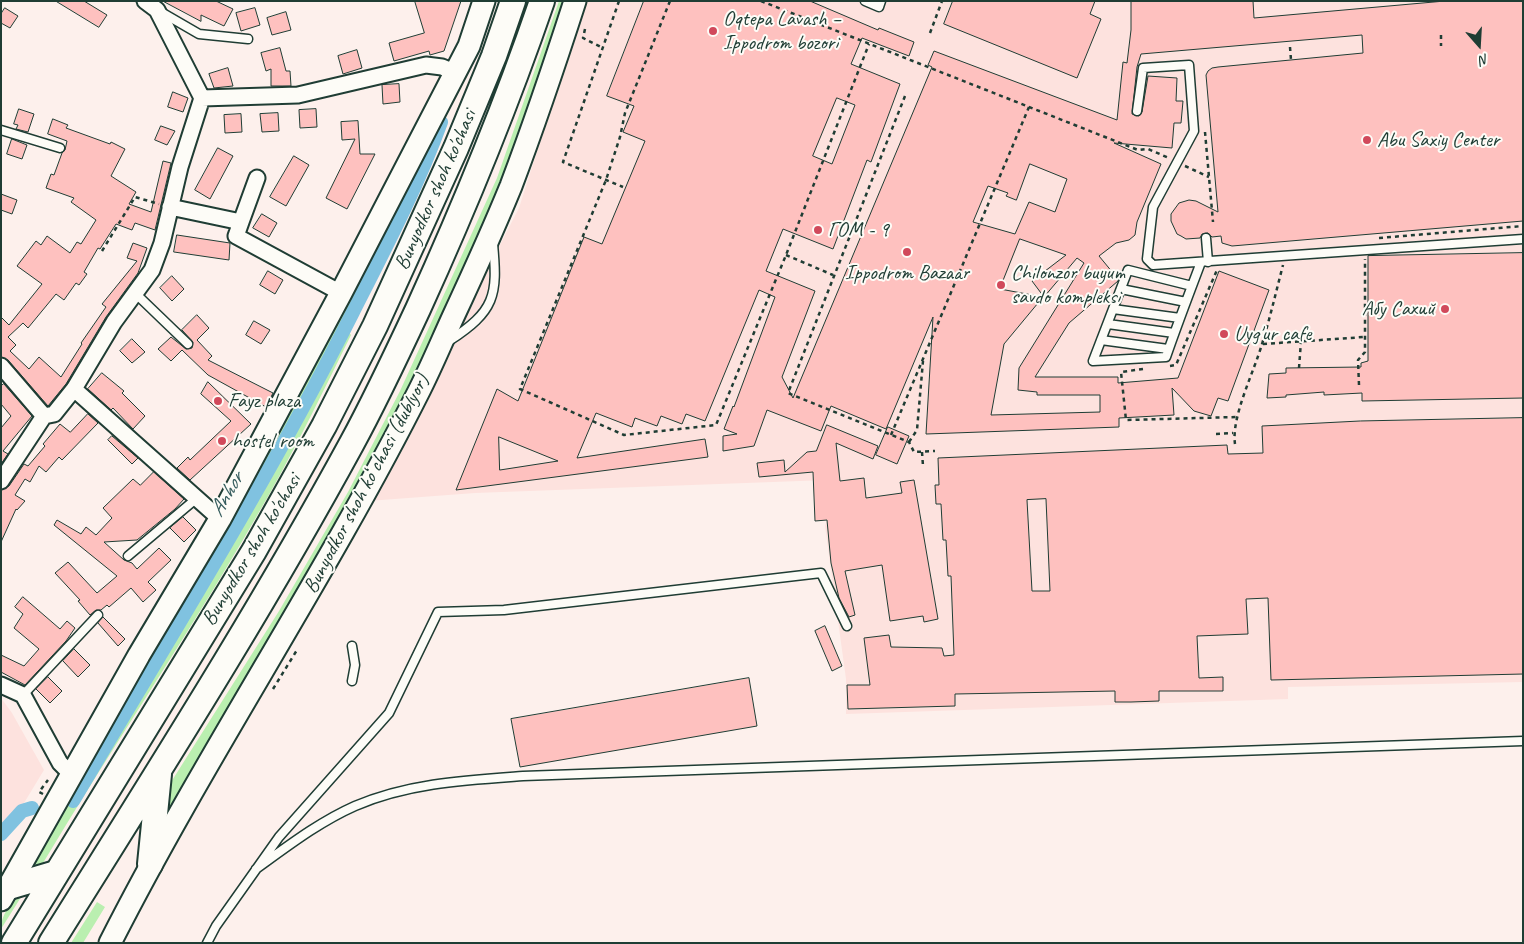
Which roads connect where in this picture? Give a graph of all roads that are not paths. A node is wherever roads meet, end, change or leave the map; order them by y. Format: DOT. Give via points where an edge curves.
graph roads {
  1 [pos="484,1"];
  2 [pos="513,1"];
  3 [pos="542,1"];
  4 [pos="575,1"];
  5 [pos="865,1"];
  6 [pos="881,1"];
  7 [pos="151,6"];
  8 [pos="248,39"];
  9 [pos="454,72"];
  10 [pos="202,98"];
  11 [pos="1137,111"];
  12 [pos="1,130"];
  13 [pos="60,148"];
  14 [pos="257,178"];
  15 [pos="170,207"];
  16 [pos="240,222"];
  17 [pos="1206,238"];
  18 [pos="1523,239"];
  19 [pos="1205,262"];
  20 [pos="1192,286"];
  21 [pos="1121,289"];
  22 [pos="135,292"];
  23 [pos="341,293"];
  24 [pos="1186,302"];
  25 [pos="1113,309"];
  26 [pos="1180,318"];
  27 [pos="1108,324"];
  28 [pos="1174,334"];
  29 [pos="1101,340"];
  30 [pos="188,344"];
  31 [pos="1168,349"];
  32 [pos="1,366"];
  33 [pos="74,389"];
  34 [pos="44,416"];
  35 [pos="1,481"];
  36 [pos="197,498"];
  37 [pos="220,519"];
  38 [pos="254,551"];
  39 [pos="128,556"];
  40 [pos="282,568"];
  41 [pos="98,615"];
  42 [pos="847,626"];
  43 [pos="352,646"];
  44 [pos="352,681"];
  45 [pos="1,685"];
  46 [pos="23,695"];
  47 [pos="1523,741"];
  48 [pos="159,771"];
  49 [pos="71,774"];
  50 [pos="150,864"];
  51 [pos="256,870"];
  52 [pos="56,873"];
  53 [pos="5,894"];
  54 [pos="15,942"];
  55 [pos="51,943"];
  56 [pos="110,943"];
  57 [pos="207,943"];
  1 -- 9 [label="street" via="469,46"];
  2 -- 38 [label="main road, Bunyodkor shoh ko'chasi" via="456,148 375,326"];
  3 -- 40 [label="main road, Bunyodkor shoh ko'chasi" via="486,154 441,258 369,410"];
  4 -- 50 [label="street, Bunyodkor shoh koʻchasi (dublyor)" via="492,233 420,388 360,502"];
  5 -- 6 [label="lane" via="878,7"];
  7 -- 8 [label="lane" via="199,34"];
  7 -- 10 [label="street"];
  9 -- 10 [label="street" via="426,65 298,95"];
  9 -- 23 [label="street"];
  10 -- 15 [label="street"];
  11 -- 19 [label="lane" via="1143,68 1189,65 1194,131 1152,207 1147,259 1158,266"];
  12 -- 13 [label="lane"];
  14 -- 16 [label="street"];
  15 -- 16 [label="street"];
  15 -- 22 [label="street" via="152,270"];
  16 -- 23 [label="street" via="236,236"];
  17 -- 19 [label="lane"];
  18 -- 19 [label="lane"];
  19 -- 20 [label="lane"];
  20 -- 21 [label="lane" via="1128,270"];
  20 -- 24 [label="lane"];
  21 -- 24 [label="lane"];
  21 -- 25 [label="lane"];
  22 -- 30 [label="lane"];
  22 -- 33 [label="street"];
  23 -- 37 [label="street"];
  24 -- 26 [label="lane"];
  25 -- 26 [label="lane"];
  25 -- 27 [label="lane"];
  26 -- 28 [label="lane"];
  27 -- 28 [label="lane"];
  27 -- 29 [label="lane"];
  28 -- 31 [label="lane"];
  29 -- 31 [label="lane"];
  29 -- 31 [label="lane" via="1093,361 1166,357"];
  32 -- 34 [label="street"];
  33 -- 34 [label="street" via="54,414"];
  33 -- 36 [label="street"];
  34 -- 35 [label="street"];
  36 -- 37 [label="street"];
  36 -- 39 [label="lane"];
  37 -- 49 [label="street"];
  38 -- 40 [label="main road" via="262,544 279,547 284,557"];
  38 -- 52 [label="main road, Bunyodkor shoh ko'chasi"];
  40 -- 48 [label="main road, Bunyodkor shoh ko'chasi"];
  41 -- 46 [label="lane"];
  42 -- 51 [label="lane" via="821,573 504,610 438,612 389,713 279,836"];
  43 -- 44 [label="lane" via="355,664"];
  45 -- 46 [label="street"];
  46 -- 49 [label="street" via="60,763"];
  47 -- 51 [label="lane" via="462,780 407,789 355,806 302,836"];
  48 -- 50 [label="main road"];
  48 -- 55 [label="main road, Bunyodkor shoh ko'chasi"];
  49 -- 53 [label="street"];
  50 -- 56 [label="street, Bunyodkor shoh koʻchasi (dublyor)"];
  51 -- 57 [label="lane"];
  52 -- 53 [label="main road"];
  52 -- 54 [label="main road, Bunyodkor shoh ko'chasi"];
}
